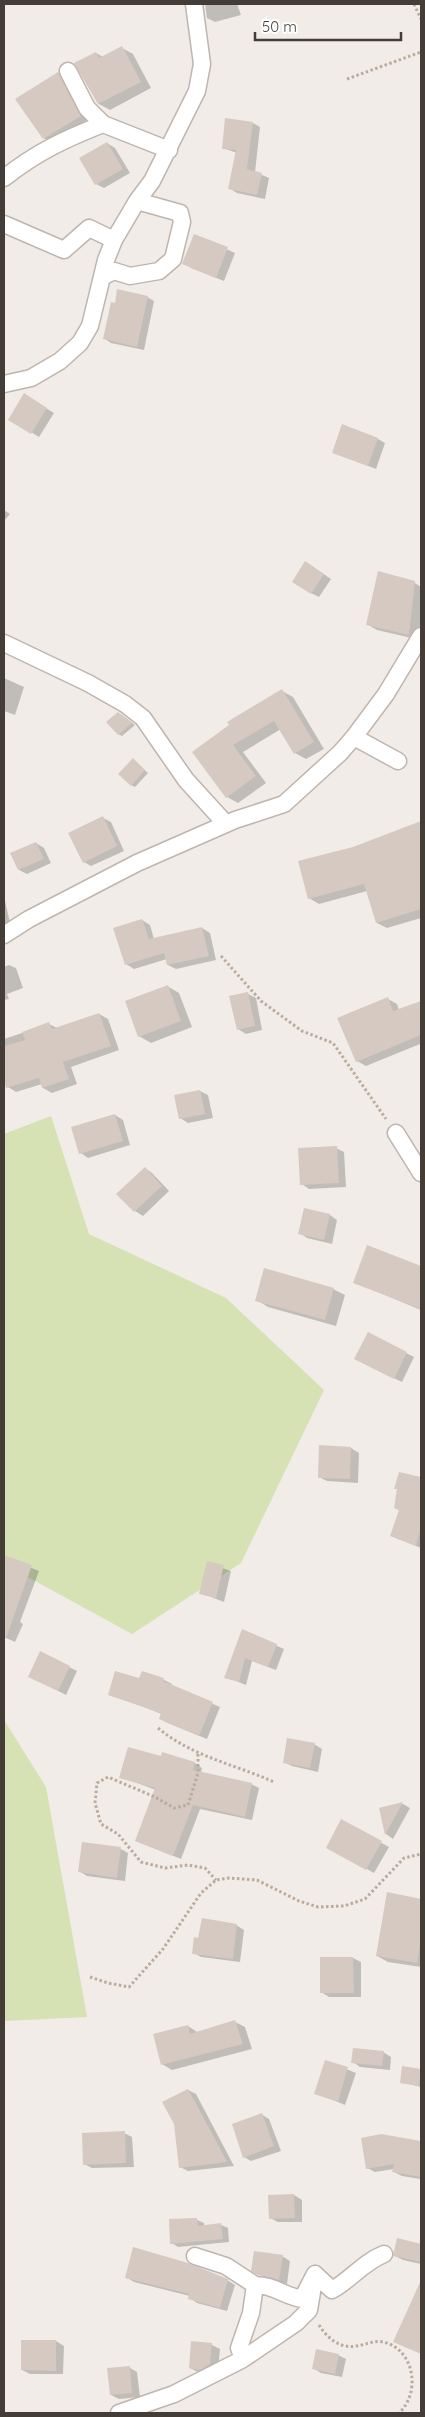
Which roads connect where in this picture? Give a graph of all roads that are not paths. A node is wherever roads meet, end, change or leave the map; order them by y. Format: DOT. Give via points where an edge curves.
graph roads {
  1 [pos="194,4"];
  2 [pos="68,71"];
  3 [pos="103,124"];
  4 [pos="169,150"];
  5 [pos="4,178"];
  6 [pos="137,201"];
  7 [pos="4,224"];
  8 [pos="114,240"];
  9 [pos="102,277"];
  10 [pos="4,384"];
  11 [pos="421,636"];
  12 [pos="4,642"];
  13 [pos="354,737"];
  14 [pos="398,761"];
  15 [pos="226,824"];
  16 [pos="4,935"];
  17 [pos="396,1133"];
  18 [pos="421,1173"];
  19 [pos="384,2254"];
  20 [pos="195,2256"];
  21 [pos="315,2274"];
  22 [pos="255,2285"];
  23 [pos="244,2359"];
  24 [pos="119,2413"];
  1 -- 4 [label="street" via="202,64 197,91"];
  2 -- 3 [label="street" via="87,108"];
  3 -- 4 [label="street"];
  3 -- 5 [label="street" via="30,157"];
  4 -- 6 [label="street"];
  6 -- 8 [label="street"];
  6 -- 9 [label="street" via="180,214 182,222 173,259 158,271 130,276 114,271"];
  7 -- 8 [label="street" via="64,250 88,228"];
  8 -- 9 [label="street"];
  9 -- 10 [label="street" via="90,326 80,343 60,361 31,378"];
  11 -- 13 [label="street" via="386,694"];
  12 -- 15 [label="street" via="88,682 143,718 186,780"];
  13 -- 14 [label="street"];
  13 -- 15 [label="street" via="284,804"];
  15 -- 16 [label="street" via="137,863"];
  17 -- 18 [label="street"];
  19 -- 21 [label="street" via="362,2266 345,2283 332,2290"];
  20 -- 22 [label="street" via="226,2266"];
  21 -- 22 [label="street" via="302,2299 290,2297 271,2286"];
  21 -- 23 [label="street" via="309,2310 296,2323"];
  22 -- 23 [label="street" via="251,2313 239,2348"];
  23 -- 24 [label="street" via="174,2394"];
}
